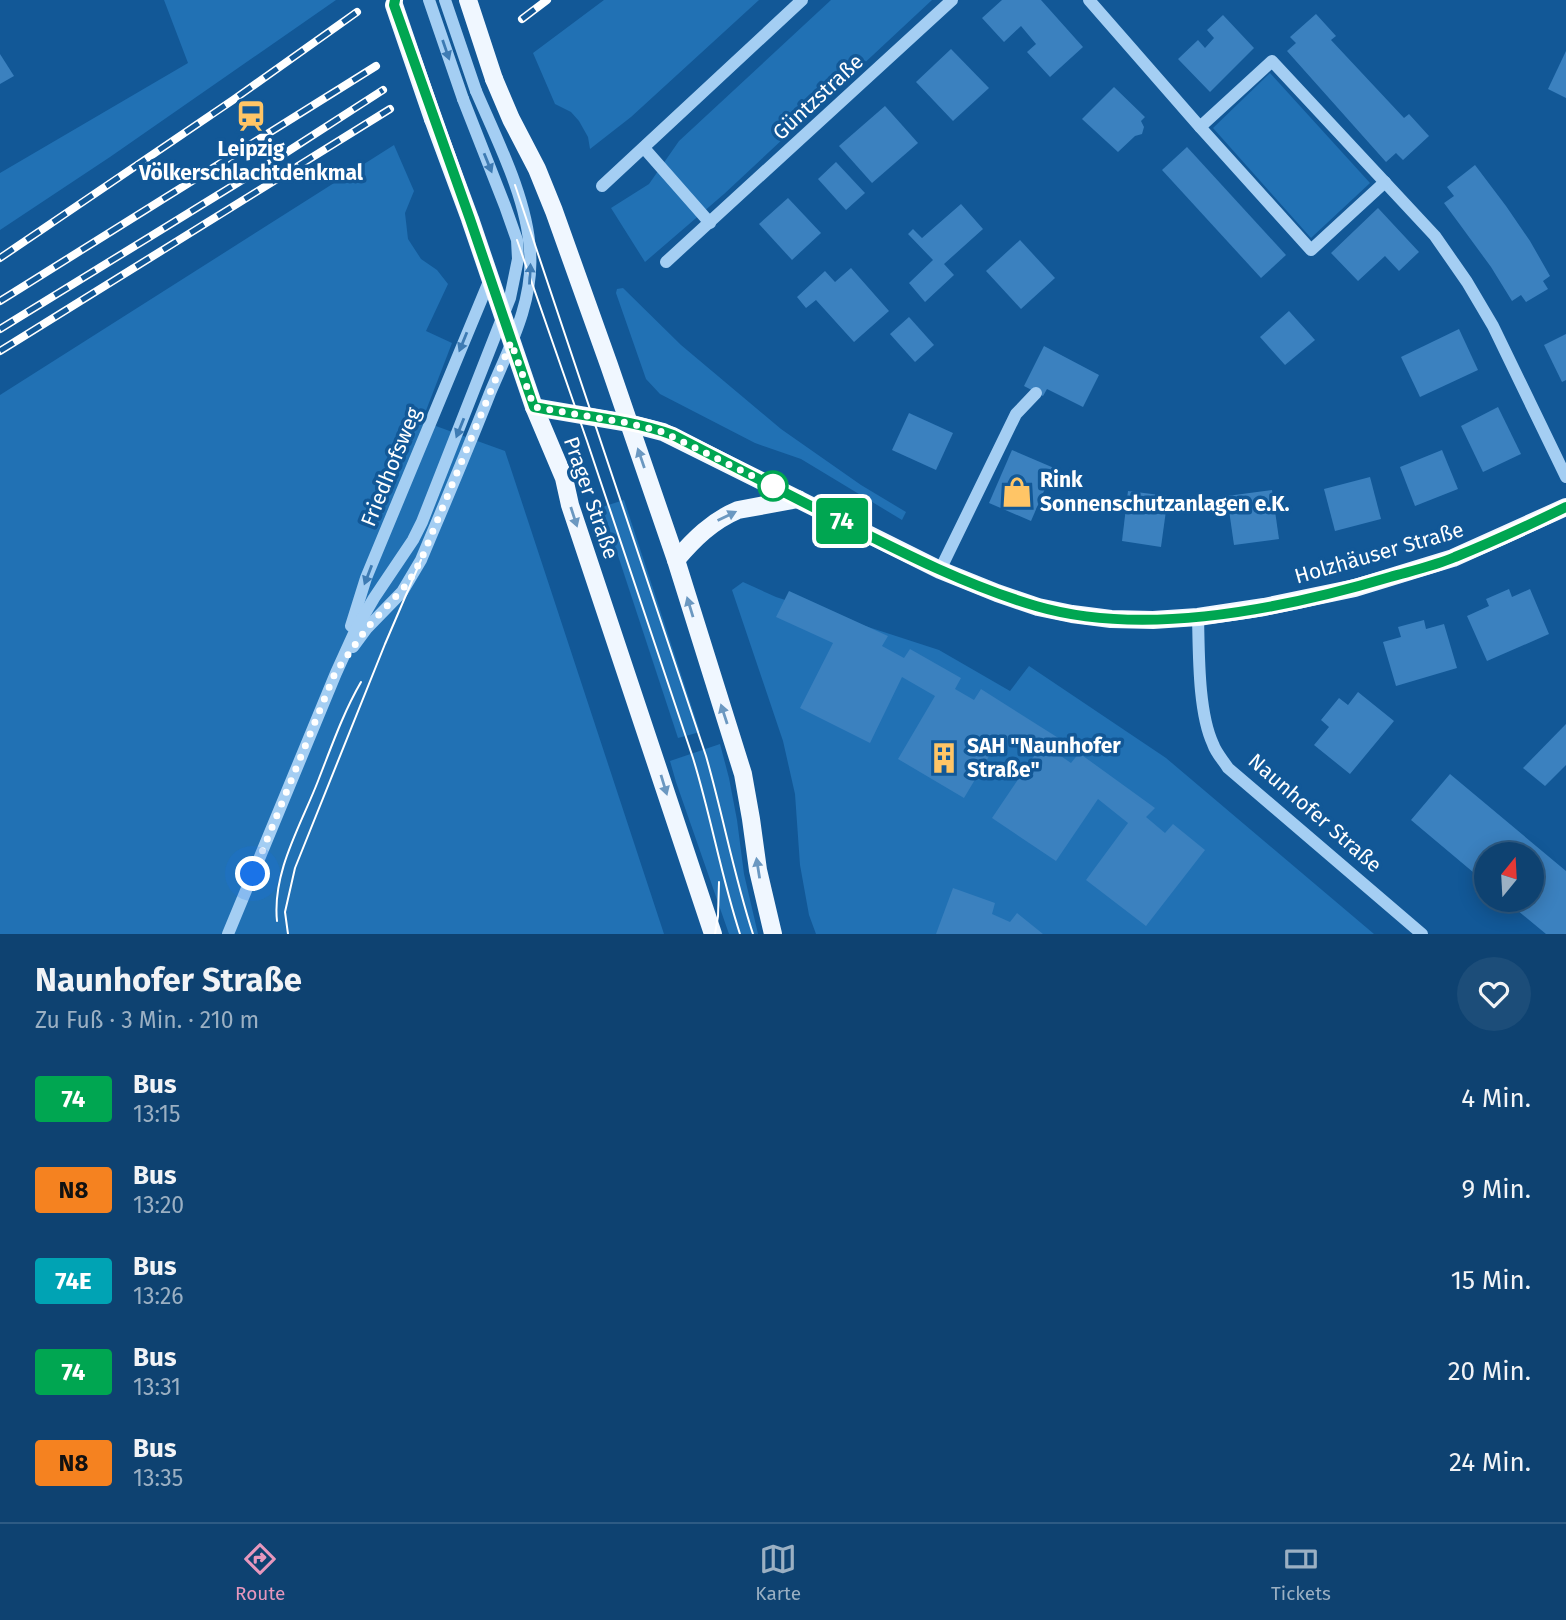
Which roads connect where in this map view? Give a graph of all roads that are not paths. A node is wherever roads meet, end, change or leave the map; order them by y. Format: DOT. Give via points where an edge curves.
graph roads {
  1 [pos="429,0"];
  2 [pos="445,0"];
  3 [pos="468,0"];
  4 [pos="802,0"];
  5 [pos="952,0"];
  6 [pos="1089,0"];
  7 [pos="394,2"];
  8 [pos="1200,127"];
  9 [pos="643,148"];
  10 [pos="1385,182"];
  11 [pos="602,187"];
  12 [pos="710,223"];
  13 [pos="666,262"];
  14 [pos="489,279"];
  15 [pos="503,318"];
  16 [pos="511,342"];
  17 [pos="1036,393"];
  18 [pos="534,407"];
  19 [pos="628,423"];
  20 [pos="1566,477"];
  21 [pos="798,499"];
  22 [pos="1566,507"];
  23 [pos="676,560"];
  24 [pos="940,570"];
  25 [pos="1198,617"];
  26 [pos="335,673"];
  27 [pos="228,934"];
  28 [pos="713,934"];
  29 [pos="774,934"];
  30 [pos="1422,934"];
  1 -- 15 [label="street, Friedhofsweg, one-way, bridge" via="517,240 517,270"];
  16 -- 2 [label="street, Friedhofsweg, one-way, bridge" via="529,288 525,220"];
  3 -- 19 [label="main road, bridge" via="494,79 554,211"];
  4 -- 9 [label="street"];
  5 -- 12 [label="street, Güntzstraße"];
  6 -- 8 [label="street"];
  7 -- 14 [label="main road, Prager Straße, bridge"];
  8 -- 10 [label="street" via="1272,61"];
  8 -- 10 [label="street" via="1311,250"];
  9 -- 11 [label="street"];
  9 -- 12 [label="street"];
  10 -- 20 [label="street" via="1435,236 1467,282"];
  12 -- 13 [label="street, Güntzstraße"];
  14 -- 15 [label="main road, Prager Straße"];
  14 -- 26 [label="street, Friedhofsweg, one-way" via="366,579"];
  15 -- 16 [label="main road, Prager Straße"];
  15 -- 26 [label="street, Friedhofsweg, one-way" via="422,522 365,613"];
  16 -- 18 [label="main road, Prager Straße"];
  16 -- 26 [label="street, Friedhofsweg" via="421,560 408,583"];
  17 -- 24 [label="street" via="1016,414"];
  18 -- 19 [label="main road"];
  18 -- 28 [label="main road, Prager Straße, one-way" via="564,478"];
  19 -- 21 [label="main road" via="673,435"];
  23 -- 19 [label="main road, one-way"];
  23 -- 21 [label="main road, one-way" via="709,526 729,514"];
  21 -- 24 [label="main road"];
  22 -- 25 [label="main road, Holzhäuser Straße" via="1453,558 1355,588"];
  29 -- 23 [label="main road, one-way" via="758,870 743,774"];
  24 -- 25 [label="main road" via="1038,607 1072,614 1111,619"];
  25 -- 30 [label="street, Naunhofer Straße" via="1206,723 1228,768"];
  26 -- 27 [label="street, Friedhofsweg"];
}
